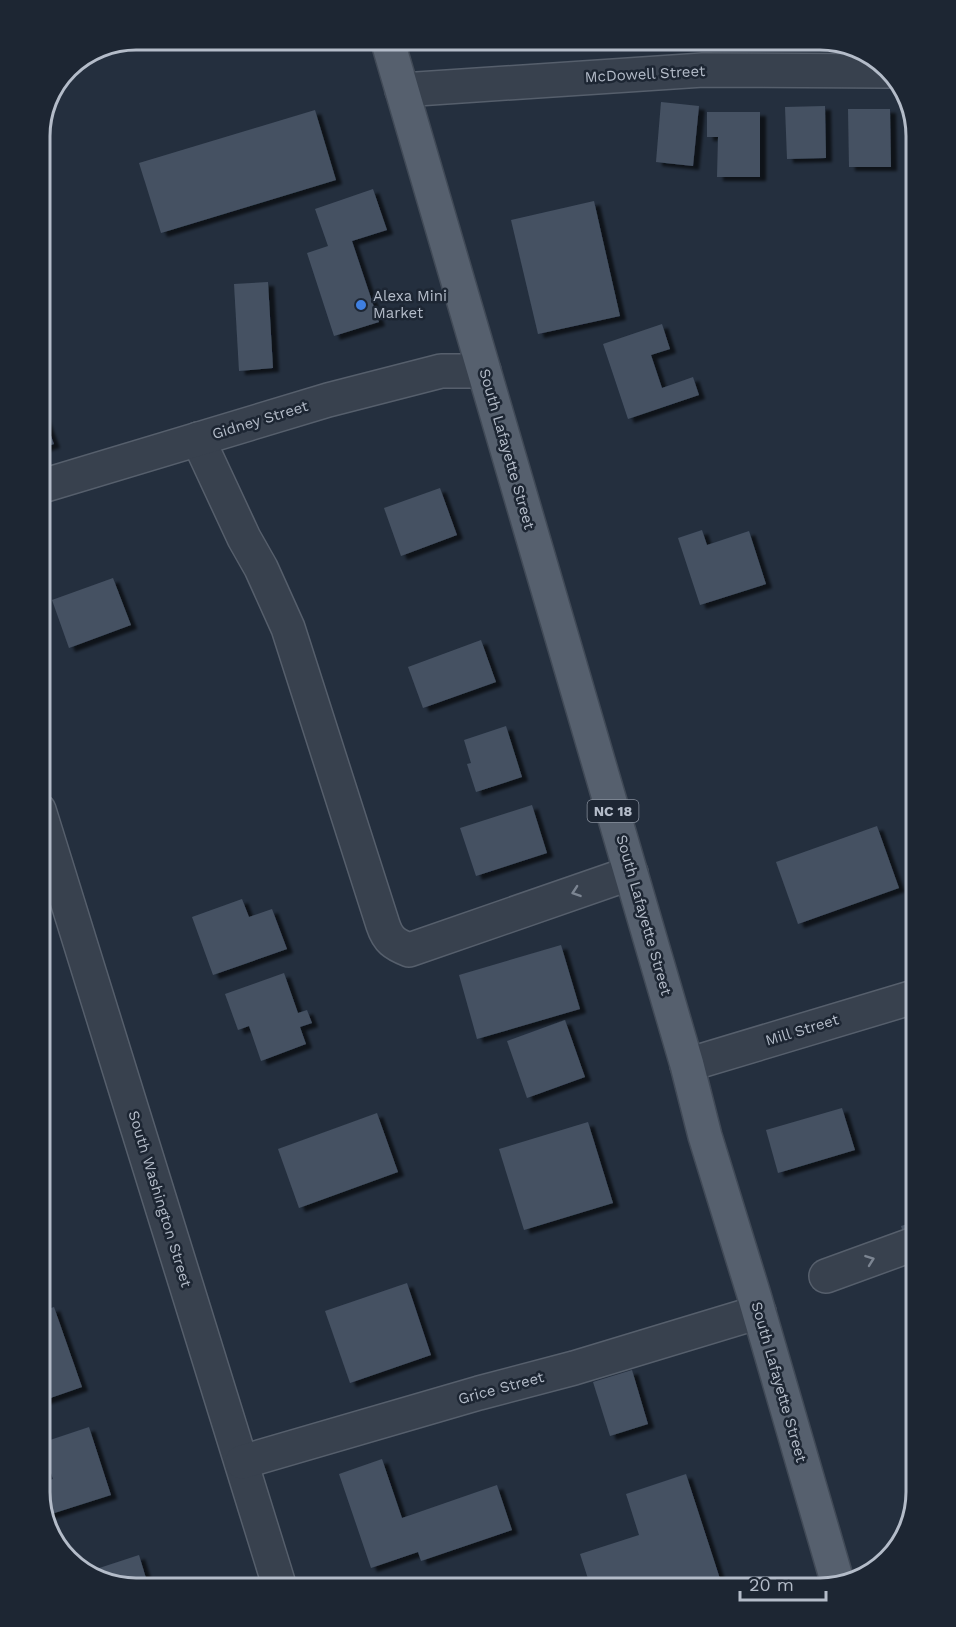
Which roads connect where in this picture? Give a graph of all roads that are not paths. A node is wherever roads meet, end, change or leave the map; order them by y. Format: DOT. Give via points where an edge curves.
graph roads {
  1 [pos="390,50"];
  2 [pos="877,71"];
  3 [pos="402,90"];
  4 [pos="484,370"];
  5 [pos="198,439"];
  6 [pos="50,484"];
  7 [pos="50,845"];
  8 [pos="631,873"];
  9 [pos="906,999"];
  10 [pos="687,1065"];
  11 [pos="906,1247"];
  12 [pos="826,1276"];
  13 [pos="759,1312"];
  14 [pos="242,1462"];
  15 [pos="836,1576"];
  16 [pos="277,1577"];
  1 -- 3 [label="main road, South Lafayette Street / NC 18"];
  2 -- 3 [label="street, McDowell Street" via="703,70"];
  3 -- 4 [label="main road, South Lafayette Street / NC 18"];
  4 -- 5 [label="street, Gidney Street" via="416,376"];
  4 -- 8 [label="main road, South Lafayette Street / NC 18"];
  5 -- 6 [label="street, Gidney Street"];
  8 -- 5 [label="street, one-way" via="409,950 395,944 386,932 288,628"];
  7 -- 14 [label="street, South Washington Street"];
  8 -- 10 [label="main road, South Lafayette Street / NC 18"];
  9 -- 10 [label="street, Mill Street"];
  10 -- 13 [label="main road, South Lafayette Street / NC 18"];
  12 -- 11 [label="street, one-way"];
  13 -- 14 [label="street, Grice Street"];
  13 -- 15 [label="main road, South Lafayette Street / NC 18"];
  14 -- 16 [label="street, South Washington Street"];
}
